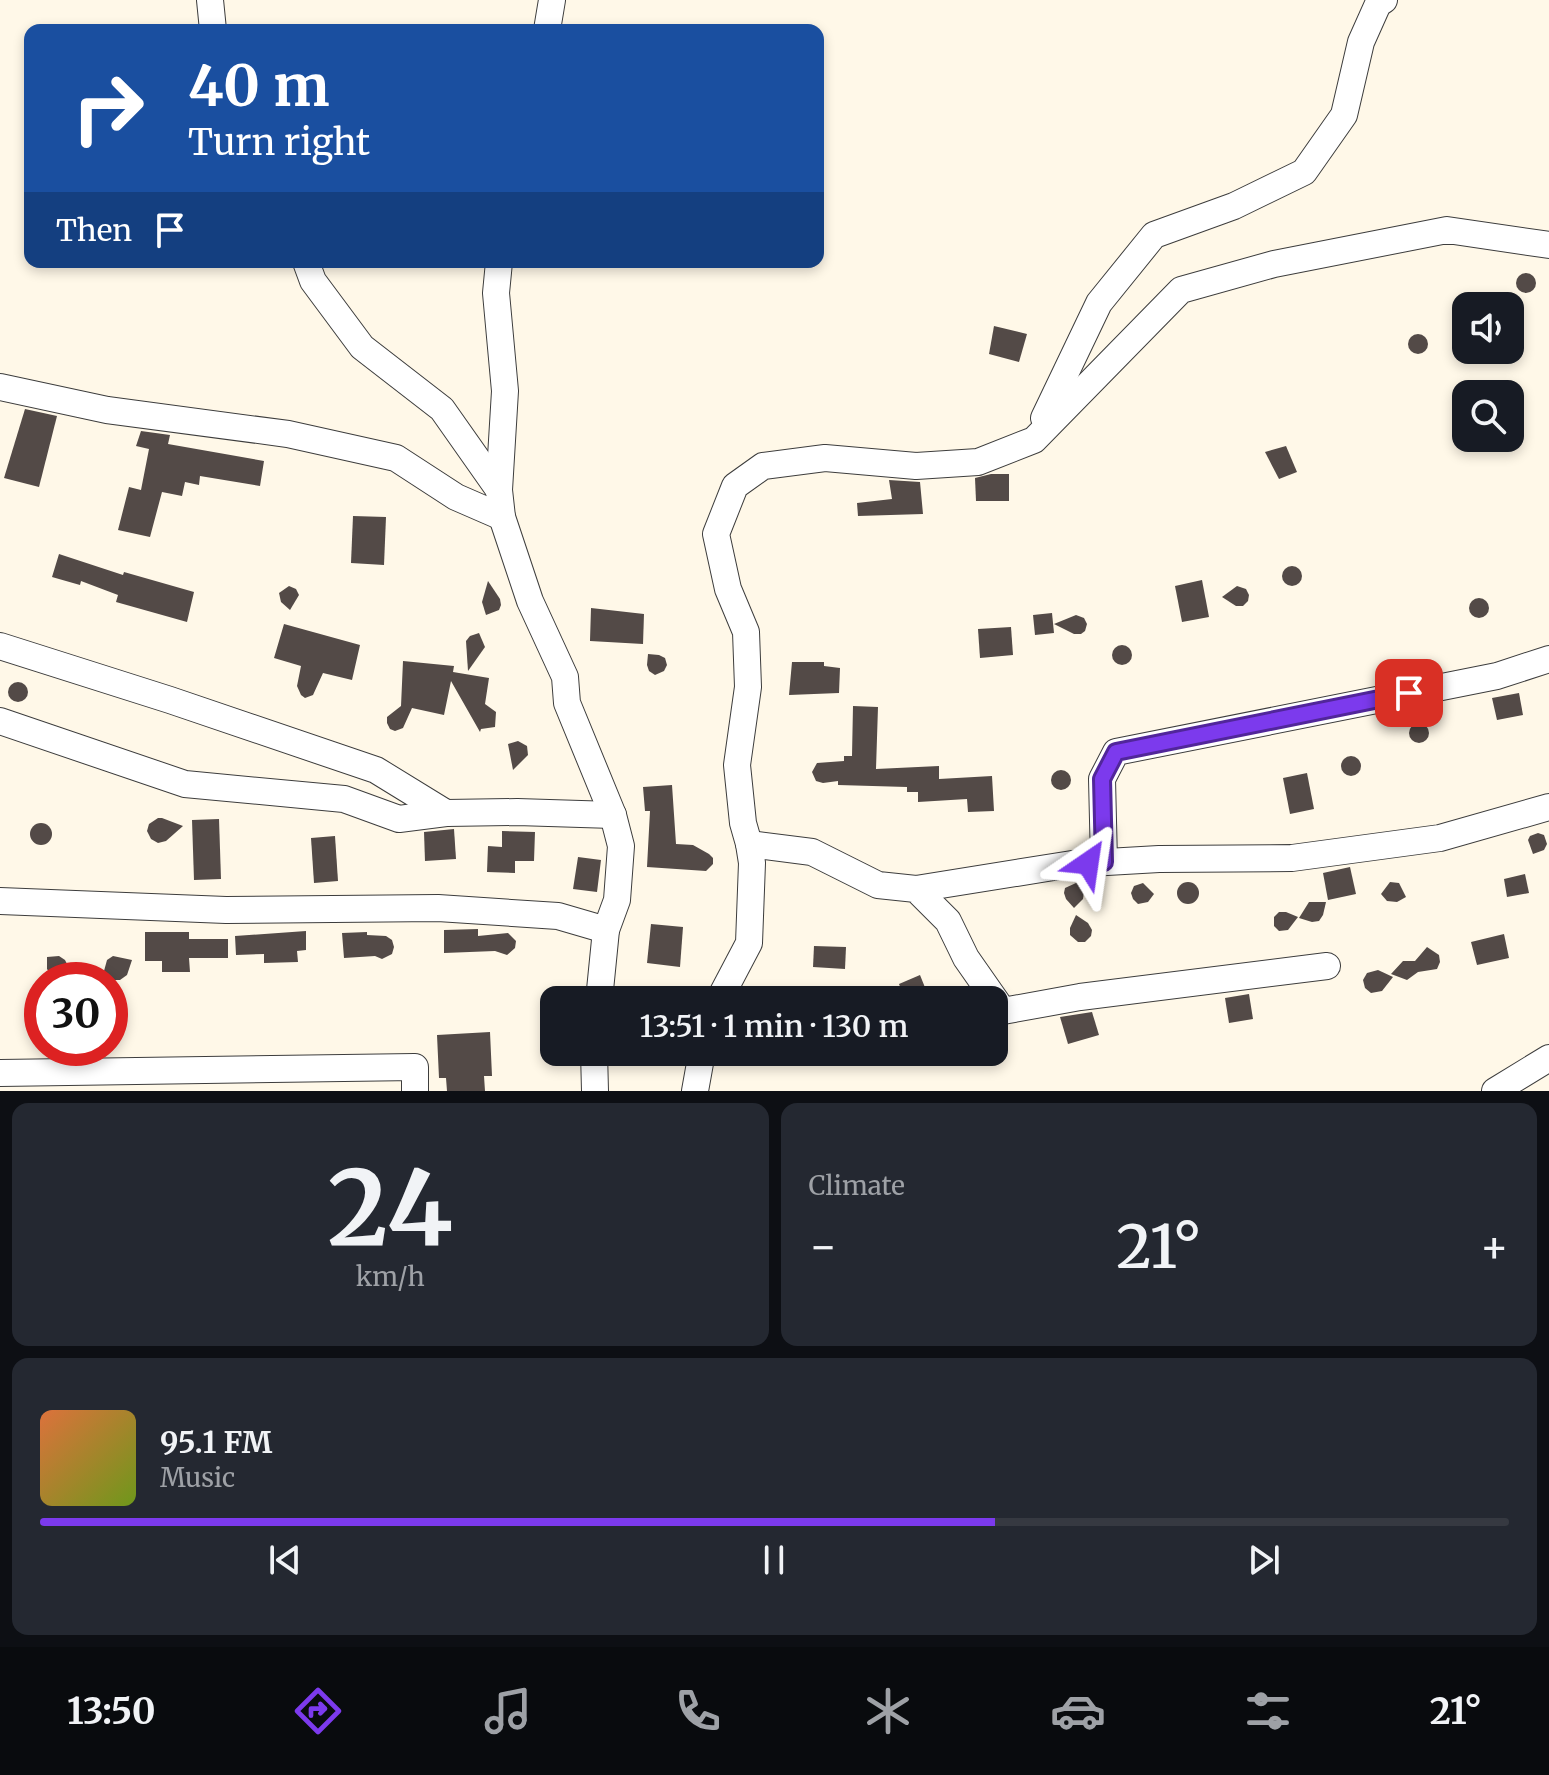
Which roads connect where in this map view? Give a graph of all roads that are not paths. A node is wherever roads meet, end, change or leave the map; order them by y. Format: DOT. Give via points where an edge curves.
graph roads {
  1 [pos="210,0"];
  2 [pos="552,0"];
  3 [pos="1384,0"];
  4 [pos="212,24"];
  5 [pos="548,24"];
  6 [pos="1549,245"];
  7 [pos="308,268"];
  8 [pos="498,268"];
  9 [pos="0,387"];
  10 [pos="1034,440"];
  11 [pos="499,490"];
  12 [pos="502,517"];
  13 [pos="0,646"];
  14 [pos="1549,659"];
  15 [pos="0,721"];
  16 [pos="1549,807"];
  17 [pos="446,813"];
  18 [pos="613,815"];
  19 [pos="749,844"];
  20 [pos="1104,862"];
  21 [pos="916,889"];
  22 [pos="0,901"];
  23 [pos="606,930"];
  24 [pos="1327,966"];
  25 [pos="600,986"];
  26 [pos="726,986"];
  27 [pos="1549,1058"];
  28 [pos="594,1066"];
  29 [pos="699,1066"];
  30 [pos="0,1073"];
  31 [pos="415,1091"];
  32 [pos="595,1091"];
  33 [pos="695,1091"];
  34 [pos="1495,1091"];
  1 -- 4 [label="street"];
  2 -- 5 [label="street"];
  3 -- 10 [label="street" via="1361,42 1344,115 1304,172 1234,206 1154,235 1099,303"];
  6 -- 10 [label="street" via="1447,230 1274,264 1181,290"];
  7 -- 11 [label="street" via="362,347 442,409"];
  8 -- 11 [label="street" via="505,391"];
  9 -- 12 [label="street" via="107,410 288,434 396,458 456,497"];
  10 -- 19 [label="street" via="978,462 916,466 825,458 763,466 735,486 716,534 728,589 746,632 748,687 737,765"];
  11 -- 12 [label="street"];
  12 -- 18 [label="street" via="530,601 565,677 567,703"];
  13 -- 17 [label="street" via="376,770"];
  14 -- 20 [label="street" via="1497,676 1116,752 1102,779"];
  15 -- 17 [label="street" via="185,784 344,799 399,819"];
  16 -- 20 [label="street" via="1440,838 1292,858"];
  17 -- 18 [label="street"];
  18 -- 23 [label="street" via="621,846 617,900"];
  19 -- 21 [label="street" via="812,852 878,885"];
  19 -- 26 [label="street" via="749,943"];
  20 -- 21 [label="street"];
  21 -- 24 [label="street" via="948,921 1003,1011"];
  22 -- 23 [label="street" via="226,910 438,908 558,916"];
  23 -- 25 [label="street"];
  27 -- 34 [label="street"];
  28 -- 32 [label="street"];
  29 -- 33 [label="street"];
  30 -- 31 [label="street" via="415,1067"];
}
